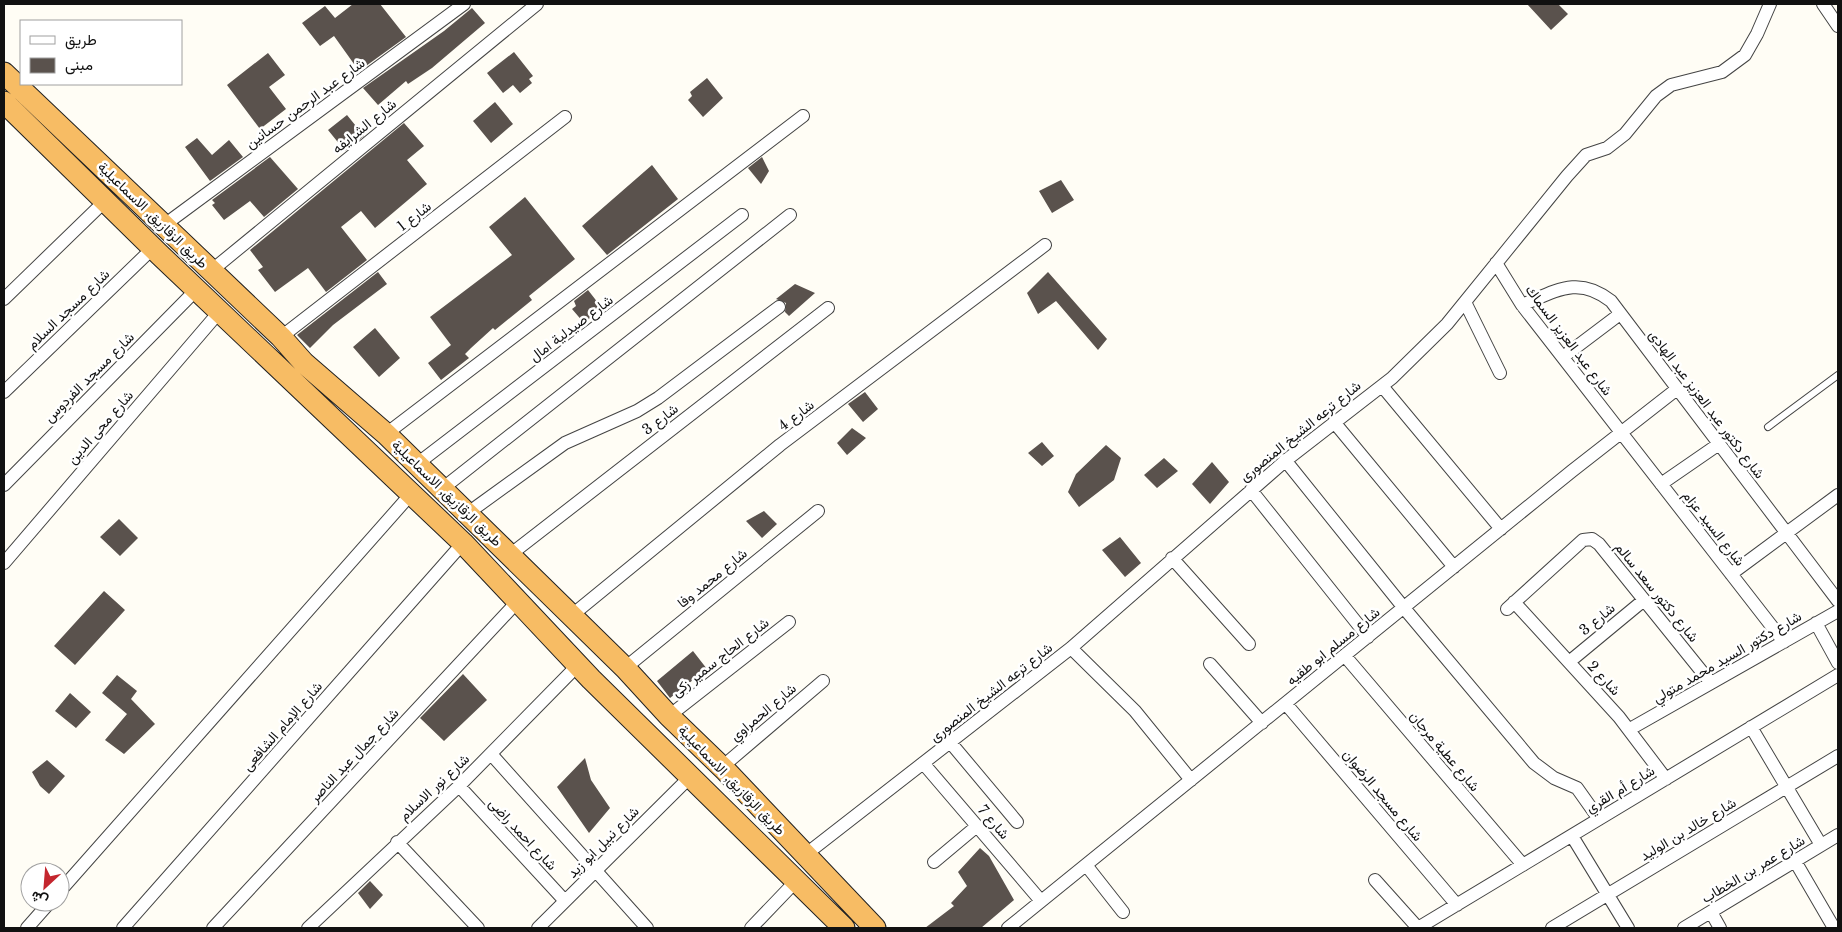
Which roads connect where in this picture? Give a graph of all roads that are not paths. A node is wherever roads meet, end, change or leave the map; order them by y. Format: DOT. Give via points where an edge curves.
graph roads {
  1 [pos="464,4"];
  2 [pos="537,4"];
  3 [pos="1770,4"];
  4 [pos="1822,4"];
  5 [pos="1838,26"];
  6 [pos="4,73"];
  7 [pos="4,102"];
  8 [pos="803,116"];
  9 [pos="565,117"];
  10 [pos="105,201"];
  11 [pos="742,215"];
  12 [pos="790,215"];
  13 [pos="163,226"];
  14 [pos="1045,245"];
  15 [pos="153,248"];
  16 [pos="1496,263"];
  17 [pos="211,271"];
  18 [pos="196,289"];
  19 [pos="4,299"];
  20 [pos="1465,302"];
  21 [pos="1522,305"];
  22 [pos="779,307"];
  23 [pos="828,308"];
  24 [pos="220,311"];
  25 [pos="1620,314"];
  26 [pos="281,337"];
  27 [pos="1563,357"];
  28 [pos="1500,373"];
  29 [pos="1838,375"];
  30 [pos="1382,386"];
  31 [pos="1677,389"];
  32 [pos="4,392"];
  33 [pos="1334,422"];
  34 [pos="1768,427"];
  35 [pos="1621,432"];
  36 [pos="386,434"];
  37 [pos="1719,444"];
  38 [pos="1285,460"];
  39 [pos="417,464"];
  40 [pos="1662,484"];
  41 [pos="4,485"];
  42 [pos="442,488"];
  43 [pos="1251,490"];
  44 [pos="412,494"];
  45 [pos="1838,495"];
  46 [pos="818,511"];
  47 [pos="468,514"];
  48 [pos="1501,529"];
  49 [pos="1786,533"];
  50 [pos="463,543"];
  51 [pos="510,554"];
  52 [pos="1172,558"];
  53 [pos="4,563"];
  54 [pos="1454,567"];
  55 [pos="1731,574"];
  56 [pos="553,598"];
  57 [pos="1644,600"];
  58 [pos="1838,601"];
  59 [pos="1510,606"];
  60 [pos="1404,608"];
  61 [pos="524,609"];
  62 [pos="1838,611"];
  63 [pos="571,616"];
  64 [pos="789,622"];
  65 [pos="1816,623"];
  66 [pos="593,637"];
  67 [pos="1368,637"];
  68 [pos="1784,642"];
  69 [pos="1249,644"];
  70 [pos="1070,648"];
  71 [pos="1345,656"];
  72 [pos="574,661"];
  73 [pos="1570,662"];
  74 [pos="1838,663"];
  75 [pos="1210,664"];
  76 [pos="625,668"];
  77 [pos="1838,675"];
  78 [pos="823,681"];
  79 [pos="1711,683"];
  80 [pos="1286,704"];
  81 [pos="669,716"];
  82 [pos="1262,723"];
  83 [pos="1751,727"];
  84 [pos="1630,729"];
  85 [pos="950,742"];
  86 [pos="491,754"];
  87 [pos="1838,756"];
  88 [pos="923,763"];
  89 [pos="722,767"];
  90 [pos="690,777"];
  91 [pos="1666,779"];
  92 [pos="1191,780"];
  93 [pos="459,786"];
  94 [pos="1787,787"];
  95 [pos="1599,819"];
  96 [pos="1017,822"];
  97 [pos="977,826"];
  98 [pos="1838,835"];
  99 [pos="1572,836"];
  100 [pos="397,842"];
  101 [pos="1821,845"];
  102 [pos="805,855"];
  103 [pos="1795,861"];
  104 [pos="934,862"];
  105 [pos="1086,865"];
  106 [pos="1523,865"];
  107 [pos="596,871"];
  108 [pos="70,880"];
  109 [pos="796,880"];
  110 [pos="1375,880"];
  111 [pos="1608,895"];
  112 [pos="565,901"];
  113 [pos="1041,901"];
  114 [pos="1457,905"];
  115 [pos="41,912"];
  116 [pos="1123,912"];
  117 [pos="1710,912"];
  118 [pos="27,928"];
  119 [pos="123,928"];
  120 [pos="214,928"];
  121 [pos="308,928"];
  122 [pos="478,928"];
  123 [pos="538,928"];
  124 [pos="647,928"];
  125 [pos="751,928"];
  126 [pos="844,928"];
  127 [pos="875,928"];
  128 [pos="1008,928"];
  129 [pos="1418,928"];
  130 [pos="1552,928"];
  131 [pos="1628,928"];
  132 [pos="1684,928"];
  133 [pos="1720,928"];
  134 [pos="1834,928"];
  1 -- 13 [label="street, شارع عبد الرحمن حسانين"];
  2 -- 17 [label="street, شارع الشرايفه"];
  3 -- 16 [label="street, شارع ترعه الشيخ المنصورى" via="1745,55 1722,72 1671,85 1656,96 1625,134 1608,148 1586,156"];
  4 -- 5 [label="street"];
  6 -- 13 [label="highway, طريق الزقازيق, الاسماعيلية"];
  7 -- 10 [label="highway, طريق الزقازيق, الاسماعيلية"];
  8 -- 36 [label="street"];
  9 -- 26 [label="street, شارع 1"];
  10 -- 15 [label="highway, طريق الزقازيق, الاسماعيلية"];
  10 -- 19 [label="street"];
  11 -- 39 [label="street, شارع صيدلية امال"];
  12 -- 42 [label="street"];
  13 -- 17 [label="highway, طريق الزقازيق, الاسماعيلية"];
  14 -- 63 [label="street, شارع 4" via="780,445"];
  15 -- 18 [label="highway, طريق الزقازيق, الاسماعيلية"];
  15 -- 32 [label="street, شارع مسجد السلام"];
  16 -- 20 [label="street, شارع ترعه الشيخ المنصورى"];
  16 -- 21 [label="street, شارع عبد العزيز السماك"];
  17 -- 26 [label="highway, طريق الزقازيق, الاسماعيلية"];
  18 -- 24 [label="highway, طريق الزقازيق, الاسماعيلية"];
  18 -- 41 [label="street, شارع مسجد الفردوس"];
  20 -- 28 [label="street"];
  20 -- 30 [label="street, شارع ترعه الشيخ المنصورى" via="1424,348"];
  21 -- 25 [label="street, شارع دكتور عبد العزيز عبد الهادى" via="1559,289 1587,287 1611,301"];
  21 -- 27 [label="street, شارع عبد العزيز السماك"];
  22 -- 47 [label="street" via="658,398 637,411 565,443"];
  23 -- 51 [label="street, شارع 3"];
  24 -- 44 [label="highway, طريق الزقازيق, الاسماعيلية"];
  24 -- 53 [label="street, شارع محى الدين"];
  25 -- 27 [label="street"];
  25 -- 31 [label="street, شارع دكتور عبد العزيز عبد الهادى"];
  26 -- 36 [label="highway, طريق الزقازيق, الاسماعيلية" via="304,364"];
  27 -- 35 [label="street, شارع عبد العزيز السماك"];
  29 -- 34 [label="lane"];
  30 -- 33 [label="street, شارع ترعه الشيخ المنصورى"];
  30 -- 48 [label="street"];
  31 -- 35 [label="street, شارع مسلم ابو طقيه"];
  31 -- 37 [label="street, شارع دكتور عبد العزيز عبد الهادى"];
  33 -- 38 [label="street, شارع ترعه الشيخ المنصورى"];
  33 -- 54 [label="street"];
  35 -- 40 [label="street, شارع السيد عزام"];
  35 -- 48 [label="street, شارع مسلم ابو طقيه"];
  36 -- 39 [label="highway, طريق الزقازيق, الاسماعيلية"];
  37 -- 40 [label="street"];
  37 -- 49 [label="street, شارع دكتور عبد العزيز عبد الهادى"];
  38 -- 43 [label="street, شارع ترعه الشيخ المنصورى"];
  38 -- 60 [label="street"];
  39 -- 42 [label="highway, طريق الزقازيق, الاسماعيلية"];
  40 -- 55 [label="street, شارع السيد عزام"];
  42 -- 47 [label="highway, طريق الزقازيق, الاسماعيلية"];
  43 -- 52 [label="street, شارع ترعه الشيخ المنصورى"];
  43 -- 67 [label="street"];
  44 -- 50 [label="highway, طريق الزقازيق, الاسماعيلية"];
  44 -- 108 [label="street"];
  45 -- 49 [label="street"];
  46 -- 76 [label="street, شارع محمد وفا"];
  47 -- 51 [label="highway, طريق الزقازيق, الاسماعيلية"];
  48 -- 54 [label="street, شارع مسلم ابو طقيه"];
  49 -- 55 [label="street"];
  49 -- 58 [label="street, شارع دكتور عبد العزيز عبد الهادى"];
  50 -- 61 [label="highway, طريق الزقازيق, الاسماعيلية"];
  50 -- 119 [label="street, شارع الإمام الشافعى"];
  51 -- 56 [label="highway, طريق الزقازيق, الاسماعيلية"];
  52 -- 69 [label="street"];
  52 -- 70 [label="street, شارع ترعه الشيخ المنصورى"];
  54 -- 60 [label="street, شارع مسلم ابو طقيه"];
  55 -- 68 [label="street, شارع السيد عزام"];
  56 -- 61 [label="highway"];
  56 -- 63 [label="highway, طريق الزقازيق, الاسماعيلية"];
  57 -- 59 [label="street, شارع دكتور سعد سالم" via="1592,539 1583,540"];
  57 -- 73 [label="street, شارع 3"];
  57 -- 79 [label="street, شارع دكتور سعد سالم"];
  59 -- 73 [label="street, شارع 2"];
  60 -- 67 [label="street, شارع مسلم ابو طقيه"];
  60 -- 95 [label="street" via="1534,763 1554,778 1577,788"];
  61 -- 72 [label="highway, طريق الزقازيق, الاسماعيلية"];
  61 -- 120 [label="street, شارع جمال عبد الناصر"];
  62 -- 65 [label="street, شارع دكتور السيد محمد متولي"];
  63 -- 66 [label="highway, طريق الزقازيق, الاسماعيلية"];
  64 -- 81 [label="street, شارع الحاج سمير زكى"];
  65 -- 68 [label="street, شارع دكتور السيد محمد متولي"];
  65 -- 74 [label="street"];
  66 -- 72 [label="highway"];
  66 -- 76 [label="highway, طريق الزقازيق, الاسماعيلية"];
  67 -- 71 [label="street, شارع مسلم ابو طقيه"];
  68 -- 79 [label="street, شارع دكتور السيد محمد متولي"];
  70 -- 85 [label="street, شارع ترعه الشيخ المنصورى"];
  70 -- 92 [label="street" via="1135,712"];
  71 -- 80 [label="street, شارع مسلم ابو طقيه"];
  71 -- 106 [label="street, شارع عطية مرجان"];
  72 -- 86 [label="street, شارع نور الاسلام"];
  72 -- 90 [label="highway, طريق الزقازيق, الاسماعيلية"];
  73 -- 84 [label="street, شارع 2"];
  75 -- 82 [label="street"];
  76 -- 81 [label="highway, طريق الزقازيق, الاسماعيلية"];
  77 -- 83 [label="street, شارع أم القري"];
  78 -- 89 [label="street, شارع الحمراوي"];
  79 -- 84 [label="street, شارع دكتور السيد محمد متولي"];
  80 -- 82 [label="street, شارع مسلم ابو طقيه"];
  80 -- 114 [label="street, شارع مسجد الرضوان"];
  81 -- 89 [label="highway, طريق الزقازيق, الاسماعيلية"];
  82 -- 92 [label="street, شارع مسلم ابو طقيه"];
  83 -- 91 [label="street, شارع أم القري"];
  83 -- 94 [label="street"];
  84 -- 91 [label="street, شارع 2"];
  85 -- 88 [label="street, شارع ترعه الشيخ المنصورى"];
  85 -- 96 [label="street"];
  86 -- 93 [label="street, شارع نور الاسلام"];
  86 -- 107 [label="street"];
  87 -- 94 [label="street, شارع خالد بن الوليد"];
  88 -- 97 [label="street, شارع 7"];
  88 -- 102 [label="street, شارع ترعه الشيخ المنصورى"];
  89 -- 102 [label="highway, طريق الزقازيق, الاسماعيلية"];
  90 -- 107 [label="street, شارع نبيل ابو زيد"];
  90 -- 109 [label="highway, طريق الزقازيق, الاسماعيلية"];
  91 -- 95 [label="street, شارع أم القري"];
  92 -- 105 [label="street, شارع مسلم ابو طقيه"];
  93 -- 100 [label="street, شارع نور الاسلام"];
  93 -- 112 [label="street, شارع احمد راضى"];
  94 -- 101 [label="street"];
  94 -- 111 [label="street, شارع خالد بن الوليد"];
  95 -- 99 [label="street, شارع أم القري"];
  97 -- 104 [label="street"];
  97 -- 113 [label="street, شارع 7"];
  98 -- 101 [label="street, شارع عمر بن الخطاب"];
  99 -- 106 [label="street, شارع أم القري"];
  99 -- 111 [label="street"];
  100 -- 121 [label="street, شارع نور الاسلام"];
  100 -- 122 [label="street"];
  101 -- 103 [label="street, شارع عمر بن الخطاب"];
  102 -- 127 [label="highway, طريق الزقازيق, الاسماعيلية"];
  103 -- 117 [label="street, شارع عمر بن الخطاب"];
  103 -- 134 [label="street"];
  105 -- 113 [label="street, شارع مسلم ابو طقيه"];
  105 -- 116 [label="street"];
  106 -- 114 [label="street, شارع أم القري"];
  107 -- 112 [label="street, شارع نبيل ابو زيد"];
  107 -- 124 [label="street"];
  109 -- 125 [label="street"];
  109 -- 126 [label="highway, طريق الزقازيق, الاسماعيلية"];
  110 -- 129 [label="street"];
  111 -- 130 [label="street, شارع خالد بن الوليد"];
  111 -- 131 [label="street"];
  112 -- 123 [label="street, شارع نبيل ابو زيد"];
  113 -- 128 [label="street, شارع مسلم ابو طقيه"];
  114 -- 129 [label="street, شارع أم القري"];
  115 -- 118 [label="street"];
  117 -- 132 [label="street, شارع عمر بن الخطاب"];
  117 -- 133 [label="street"];
}
